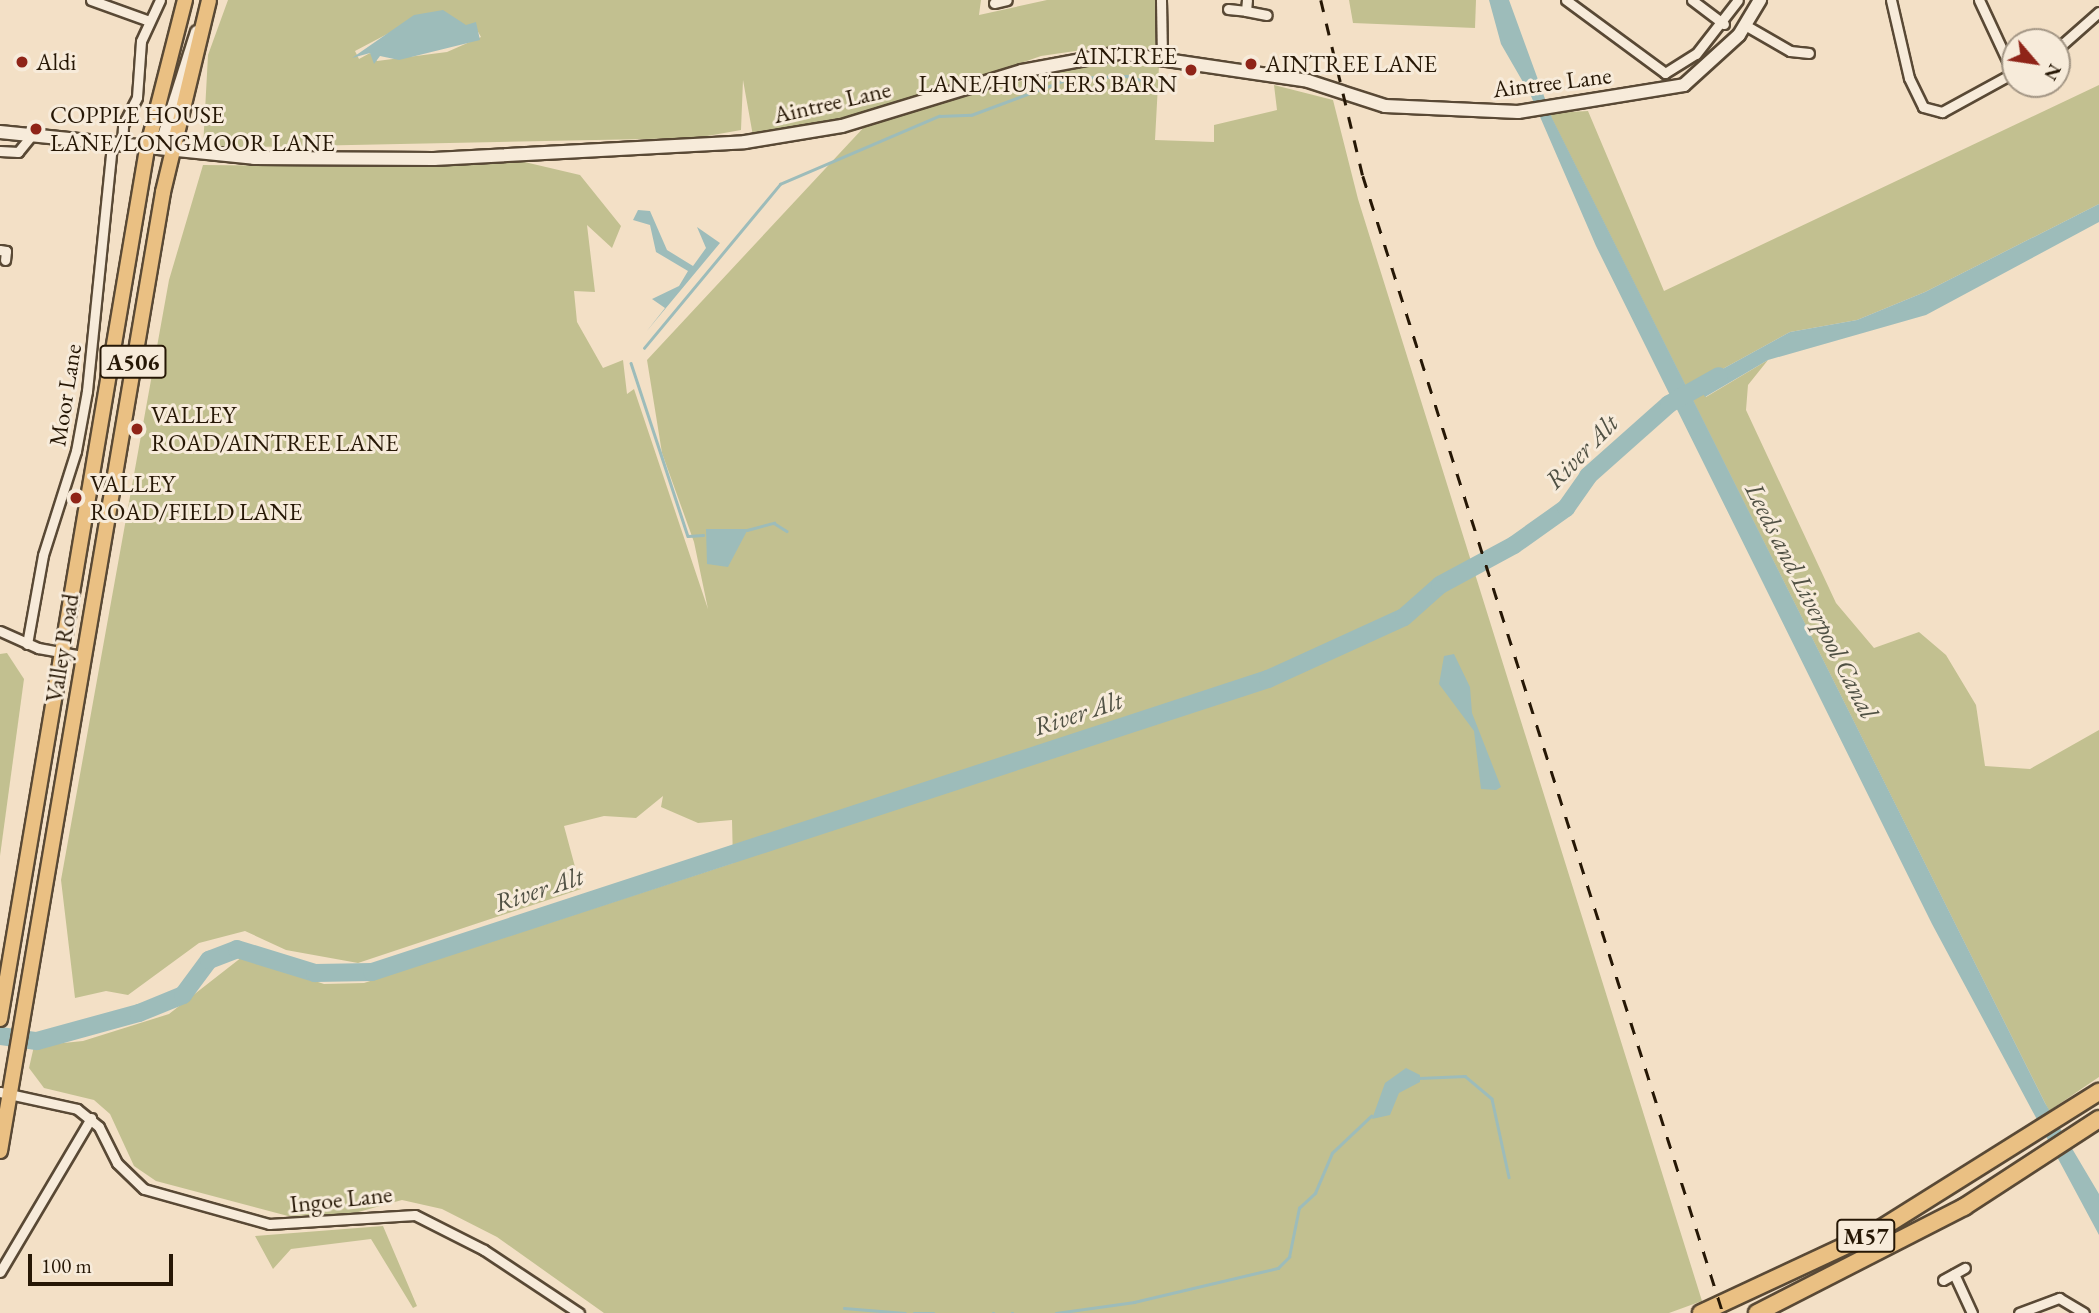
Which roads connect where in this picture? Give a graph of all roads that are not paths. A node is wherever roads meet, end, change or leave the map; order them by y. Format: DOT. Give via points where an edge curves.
graph roads {
  1 [pos="92,0"];
  2 [pos="160,0"];
  3 [pos="185,0"];
  4 [pos="209,0"];
  5 [pos="1007,0"];
  6 [pos="1161,0"];
  7 [pos="1247,0"];
  8 [pos="1566,0"];
  9 [pos="1692,0"];
  10 [pos="1738,0"];
  11 [pos="1760,0"];
  12 [pos="1891,0"];
  13 [pos="1979,0"];
  14 [pos="994,3"];
  15 [pos="1228,9"];
  16 [pos="1246,11"];
  17 [pos="2099,12"];
  18 [pos="1267,15"];
  19 [pos="149,21"];
  20 [pos="201,22"];
  21 [pos="1724,23"];
  22 [pos="1745,25"];
  23 [pos="2071,37"];
  24 [pos="2001,46"];
  25 [pos="1809,53"];
  26 [pos="1162,55"];
  27 [pos="2001,80"];
  28 [pos="0,132"];
  29 [pos="30,137"];
  30 [pos="117,146"];
  31 [pos="147,149"];
  32 [pos="0,150"];
  33 [pos="171,152"];
  34 [pos="0,250"];
  35 [pos="5,260"];
  36 [pos="0,631"];
  37 [pos="27,645"];
  38 [pos="61,653"];
  39 [pos="83,656"];
  40 [pos="0,1018"];
  41 [pos="2099,1092"];
  42 [pos="5,1093"];
  43 [pos="91,1118"];
  44 [pos="2099,1119"];
  45 [pos="0,1151"];
  46 [pos="1965,1268"];
  47 [pos="0,1272"];
  48 [pos="1954,1274"];
  49 [pos="1943,1280"];
  50 [pos="579,1313"];
  51 [pos="1701,1313"];
  52 [pos="1756,1313"];
  53 [pos="1972,1313"];
  54 [pos="2020,1313"];
  55 [pos="2084,1313"];
  1 -- 19 [label="street"];
  2 -- 19 [label="street, Moor Lane"];
  3 -- 31 [label="main road, A506"];
  4 -- 20 [label="main road, A506"];
  5 -- 14 [label="street"];
  6 -- 26 [label="street"];
  7 -- 16 [label="street"];
  8 -- 21 [label="street" via="1657,70 1675,71"];
  9 -- 21 [label="street"];
  10 -- 21 [label="street"];
  11 -- 22 [label="main road, Aintree Lane"];
  12 -- 27 [label="street" via="1923,107 1942,112"];
  13 -- 24 [label="street"];
  15 -- 16 [label="street"];
  16 -- 18 [label="street"];
  17 -- 23 [label="street"];
  19 -- 30 [label="street, Moor Lane"];
  20 -- 31 [label="main road" via="178,75 164,136"];
  20 -- 33 [label="main road, A506"];
  22 -- 25 [label="street" via="1790,51"];
  22 -- 26 [label="main road, Aintree Lane" via="1684,85 1527,110 1385,106 1308,80"];
  26 -- 33 [label="main road, Aintree Lane" via="1089,54 842,126 745,142 434,159"];
  28 -- 29 [label="main road, Aintree Lane"];
  29 -- 30 [label="main road, Aintree Lane"];
  29 -- 32 [label="street" via="18,152"];
  30 -- 31 [label="main road, Aintree Lane"];
  30 -- 37 [label="street, Moor Lane" via="88,391 43,555"];
  31 -- 33 [label="main road, Aintree Lane"];
  31 -- 38 [label="main road, Valley Road / A506"];
  33 -- 39 [label="main road, Valley Road / A506"];
  34 -- 35 [label="street" via="6,251"];
  36 -- 37 [label="street"];
  37 -- 38 [label="street"];
  38 -- 39 [label="street"];
  38 -- 40 [label="main road, Valley Road / A506"];
  39 -- 42 [label="main road, Valley Road / A506" via="18,1049"];
  41 -- 51 [label="highway, M57" via="2023,1144 1877,1231"];
  42 -- 43 [label="street" via="58,1102"];
  42 -- 45 [label="main road, Valley Road / A506"];
  43 -- 47 [label="street"];
  43 -- 50 [label="street, Ingoe Lane" via="117,1163 144,1189 269,1224 415,1214 484,1250"];
  44 -- 52 [label="highway, M57" via="2035,1164 1890,1248"];
  46 -- 48 [label="street"];
  48 -- 49 [label="street"];
  48 -- 53 [label="street"];
  54 -- 55 [label="street" via="2059,1298"];
}
